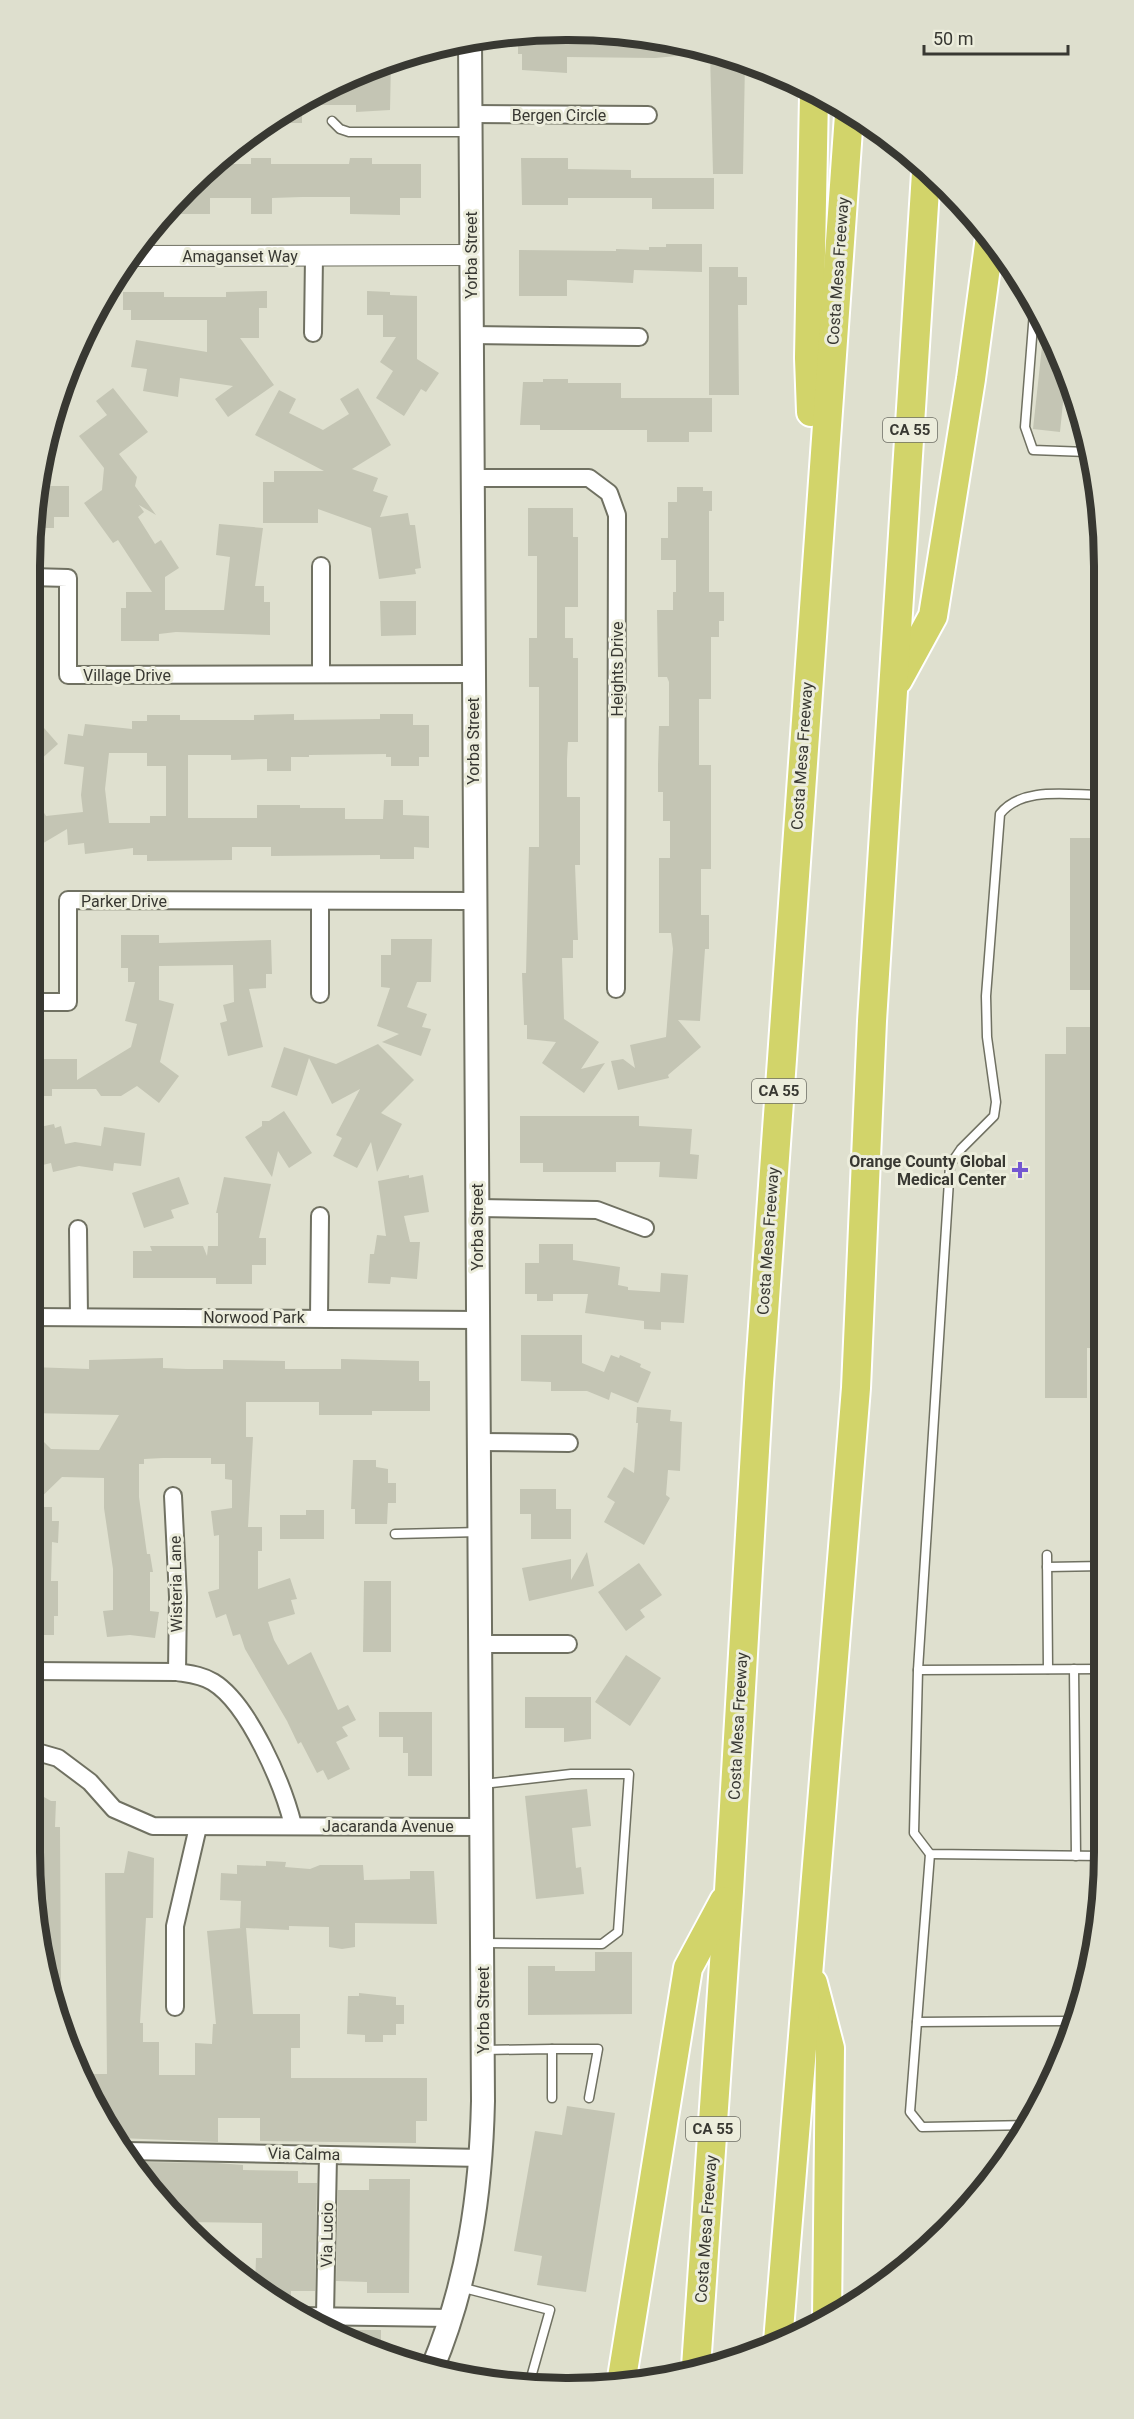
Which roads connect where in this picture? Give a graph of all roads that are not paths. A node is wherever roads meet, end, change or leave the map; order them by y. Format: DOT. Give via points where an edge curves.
graph roads {
  1 [pos="470,50"];
  2 [pos="814,102"];
  3 [pos="648,115"];
  4 [pos="332,121"];
  5 [pos="848,122"];
  6 [pos="470,123"];
  7 [pos="925,182"];
  8 [pos="988,250"];
  9 [pos="471,255"];
  10 [pos="142,256"];
  11 [pos="314,256"];
  12 [pos="1033,323"];
  13 [pos="313,333"];
  14 [pos="471,335"];
  15 [pos="639,337"];
  16 [pos="1080,452"];
  17 [pos="472,478"];
  18 [pos="816,558"];
  19 [pos="321,566"];
  20 [pos="41,577"];
  21 [pos="321,674"];
  22 [pos="473,674"];
  23 [pos="894,687"];
  24 [pos="1094,795"];
  25 [pos="320,901"];
  26 [pos="474,901"];
  27 [pos="616,989"];
  28 [pos="320,994"];
  29 [pos="41,1002"];
  30 [pos="477,1208"];
  31 [pos="320,1216"];
  32 [pos="645,1228"];
  33 [pos="78,1229"];
  34 [pos="41,1317"];
  35 [pos="79,1317"];
  36 [pos="319,1318"];
  37 [pos="478,1320"];
  38 [pos="479,1442"];
  39 [pos="569,1443"];
  40 [pos="173,1496"];
  41 [pos="480,1532"];
  42 [pos="395,1534"];
  43 [pos="1047,1555"];
  44 [pos="1094,1566"];
  45 [pos="1047,1567"];
  46 [pos="482,1644"];
  47 [pos="568,1644"];
  48 [pos="1048,1669"];
  49 [pos="1074,1669"];
  50 [pos="1094,1669"];
  51 [pos="918,1670"];
  52 [pos="41,1671"];
  53 [pos="177,1672"];
  54 [pos="41,1753"];
  55 [pos="482,1784"];
  56 [pos="293,1825"];
  57 [pos="198,1827"];
  58 [pos="482,1827"];
  59 [pos="930,1854"];
  60 [pos="1076,1856"];
  61 [pos="1094,1856"];
  62 [pos="729,1891"];
  63 [pos="483,1943"];
  64 [pos="807,1960"];
  65 [pos="175,2007"];
  66 [pos="1066,2021"];
  67 [pos="917,2022"];
  68 [pos="552,2049"];
  69 [pos="483,2050"];
  70 [pos="552,2098"];
  71 [pos="589,2098"];
  72 [pos="1016,2126"];
  73 [pos="133,2151"];
  74 [pos="328,2155"];
  75 [pos="482,2158"];
  76 [pos="460,2287"];
  77 [pos="827,2310"];
  78 [pos="319,2316"];
  79 [pos="326,2316"];
  80 [pos="450,2318"];
  81 [pos="779,2333"];
  82 [pos="435,2362"];
  83 [pos="696,2362"];
  84 [pos="622,2375"];
  85 [pos="531,2377"];
  1 -- 6 [label="main road, Yorba Street"];
  2 -- 18 [label="highway" via="809,358"];
  3 -- 6 [label="street, Bergen Circle"];
  4 -- 6 [label="lane" via="349,132"];
  5 -- 18 [label="highway, Costa Mesa Freeway / CA 55"];
  6 -- 9 [label="main road, Yorba Street"];
  7 -- 23 [label="highway, CA 55"];
  8 -- 23 [label="highway" via="933,616"];
  9 -- 11 [label="street, Amaganset Way"];
  9 -- 14 [label="main road, Yorba Street"];
  10 -- 11 [label="street, Amaganset Way"];
  11 -- 13 [label="street, Amaganset Way"];
  12 -- 16 [label="lane" via="1025,427 1033,450"];
  14 -- 15 [label="street"];
  14 -- 17 [label="main road, Yorba Street"];
  17 -- 22 [label="main road, Yorba Street"];
  17 -- 27 [label="street, Heights Drive" via="589,478 609,494 617,515"];
  18 -- 62 [label="highway, Costa Mesa Freeway / CA 55" via="759,1371"];
  19 -- 21 [label="street"];
  20 -- 21 [label="street, Village Drive" via="69,578 68,675"];
  21 -- 22 [label="street, Village Drive"];
  22 -- 26 [label="main road, Yorba Street"];
  23 -- 64 [label="highway, CA 55" via="872,1022 856,1388"];
  24 -- 51 [label="lane" via="1032,795 1008,805 1000,814 986,996 996,1102 994,1116 950,1165"];
  25 -- 26 [label="street, Parker Drive"];
  25 -- 28 [label="street"];
  25 -- 29 [label="street, Parker Drive" via="68,900 68,1002"];
  26 -- 30 [label="main road, Yorba Street"];
  30 -- 32 [label="street" via="597,1210"];
  30 -- 37 [label="main road, Yorba Street"];
  31 -- 36 [label="street"];
  33 -- 35 [label="street"];
  34 -- 35 [label="street, Norwood Park"];
  35 -- 36 [label="street, Norwood Park"];
  36 -- 37 [label="street, Norwood Park"];
  37 -- 38 [label="main road, Yorba Street"];
  38 -- 39 [label="street"];
  38 -- 41 [label="main road, Yorba Street"];
  40 -- 53 [label="street, Wisteria Lane"];
  41 -- 42 [label="lane"];
  41 -- 46 [label="main road, Yorba Street"];
  43 -- 45 [label="lane"];
  44 -- 45 [label="lane"];
  45 -- 48 [label="lane"];
  46 -- 47 [label="street"];
  46 -- 55 [label="main road, Yorba Street"];
  48 -- 49 [label="lane"];
  48 -- 51 [label="lane"];
  49 -- 50 [label="lane"];
  49 -- 60 [label="lane"];
  51 -- 59 [label="lane" via="914,1833"];
  52 -- 53 [label="street"];
  53 -- 56 [label="street" via="213,1682 234,1702 285,1791"];
  54 -- 57 [label="street, Jacaranda Avenue" via="58,1758 90,1782 114,1809 153,1826"];
  55 -- 58 [label="main road, Yorba Street"];
  55 -- 63 [label="lane" via="571,1774 629,1774 618,1932 602,1944"];
  56 -- 57 [label="street, Jacaranda Avenue"];
  56 -- 58 [label="street, Jacaranda Avenue"];
  57 -- 65 [label="street" via="175,1926"];
  58 -- 63 [label="main road, Yorba Street"];
  59 -- 60 [label="lane"];
  59 -- 67 [label="lane"];
  60 -- 61 [label="lane"];
  62 -- 83 [label="highway, Costa Mesa Freeway / CA 55"];
  62 -- 84 [label="highway" via="688,1968"];
  63 -- 69 [label="main road, Yorba Street"];
  64 -- 77 [label="highway" via="830,2048"];
  64 -- 81 [label="highway, CA 55"];
  66 -- 67 [label="lane"];
  67 -- 72 [label="lane" via="910,2112 922,2127"];
  68 -- 69 [label="lane"];
  68 -- 70 [label="lane"];
  68 -- 71 [label="lane" via="598,2049"];
  69 -- 75 [label="main road, Yorba Street"];
  73 -- 74 [label="street, Via Calma"];
  74 -- 75 [label="street, Via Calma"];
  74 -- 79 [label="street, Via Lucio"];
  75 -- 76 [label="main road, Yorba Street" via="478,2202"];
  76 -- 80 [label="main road, Yorba Street"];
  76 -- 85 [label="lane" via="550,2310"];
  78 -- 79 [label="street"];
  79 -- 80 [label="street"];
  80 -- 82 [label="main road, Yorba Street"];
}
